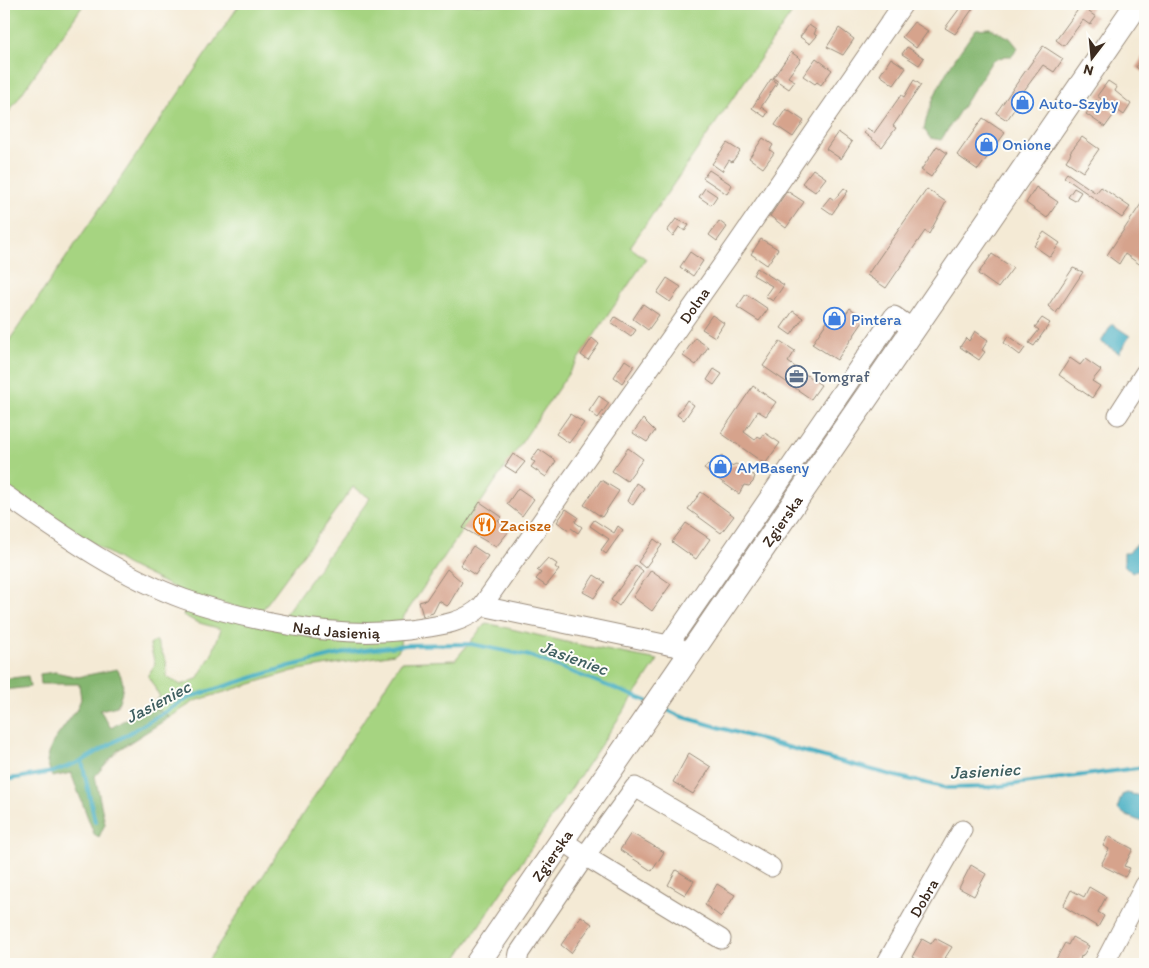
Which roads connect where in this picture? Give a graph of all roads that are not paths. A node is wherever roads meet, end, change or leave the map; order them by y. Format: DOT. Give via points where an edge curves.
graph roads {
  1 [pos="903,4"];
  2 [pos="1137,4"];
  3 [pos="1145,373"];
  4 [pos="1118,415"];
  5 [pos="4,494"];
  6 [pos="482,606"];
  7 [pos="678,650"];
  8 [pos="962,830"];
  9 [pos="562,840"];
  10 [pos="585,856"];
  11 [pos="771,867"];
  12 [pos="1145,885"];
  13 [pos="721,939"];
  14 [pos="477,964"];
  15 [pos="517,964"];
  16 [pos="886,964"];
  17 [pos="1104,964"];
  1 -- 6 [label="street, Dolna"];
  2 -- 7 [label="main road, Zgierska" via="913,330"];
  3 -- 4 [label="street"];
  5 -- 6 [label="street, Nad Jasienią" via="106,561 184,599 243,617 324,630 378,633 458,622"];
  6 -- 7 [label="street"];
  7 -- 9 [label="main road, Zgierska" via="653,707"];
  8 -- 16 [label="street, Dobra"];
  9 -- 10 [label="street"];
  9 -- 14 [label="main road, Zgierska"];
  10 -- 11 [label="street" via="635,787"];
  10 -- 13 [label="street"];
  10 -- 15 [label="street" via="519,953"];
  12 -- 17 [label="street"];
}
